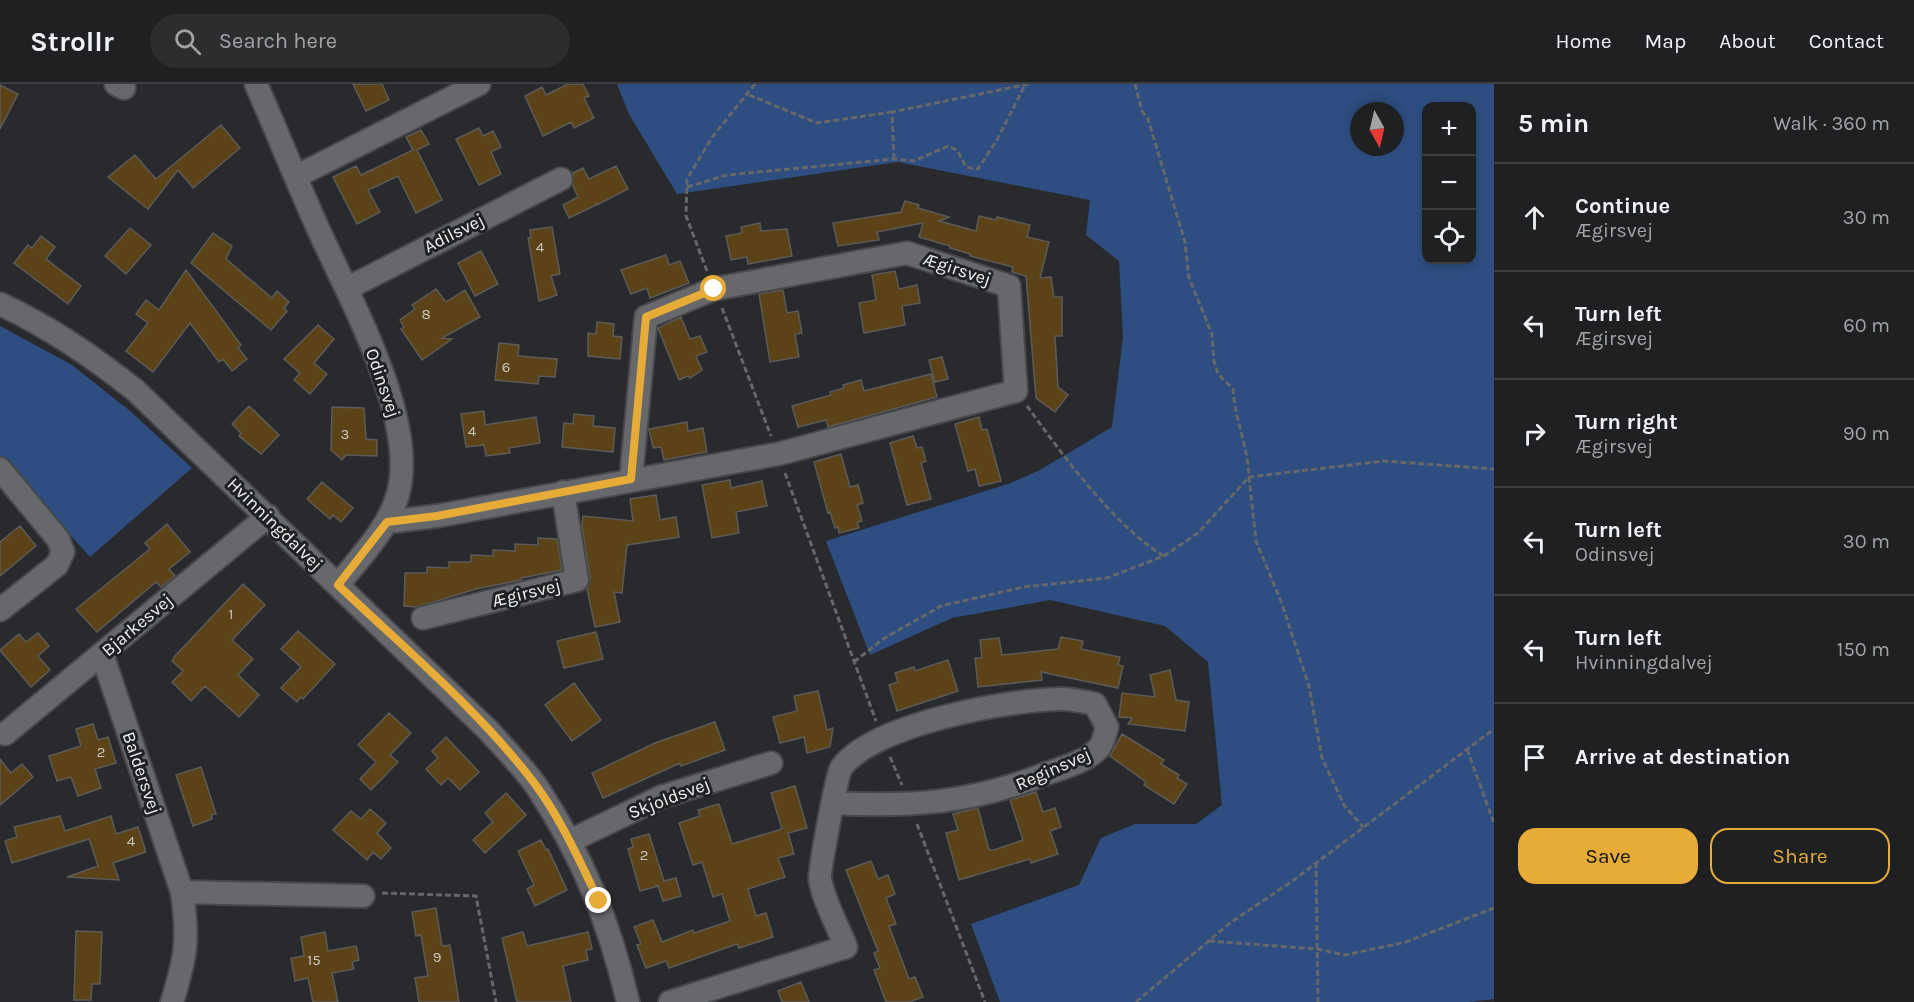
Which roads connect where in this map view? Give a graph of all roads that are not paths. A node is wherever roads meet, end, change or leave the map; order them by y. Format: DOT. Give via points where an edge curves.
graph roads {
  1 [pos="256,84"];
  2 [pos="479,84"];
  3 [pos="297,176"];
  4 [pos="561,179"];
  5 [pos="348,288"];
  6 [pos="0,304"];
  7 [pos="0,469"];
  8 [pos="631,479"];
  9 [pos="563,492"];
  10 [pos="268,516"];
  11 [pos="387,522"];
  12 [pos="338,585"];
  13 [pos="0,610"];
  14 [pos="423,618"];
  15 [pos="102,654"];
  16 [pos="5,734"];
  17 [pos="771,764"];
  18 [pos="833,803"];
  19 [pos="570,841"];
  20 [pos="182,892"];
  21 [pos="363,896"];
  22 [pos="172,1002"];
  23 [pos="627,1002"];
  24 [pos="670,1002"];
  1 -- 3 [label="street, Odinsvej"];
  2 -- 3 [label="street"];
  3 -- 5 [label="street, Odinsvej"];
  4 -- 5 [label="street, Adilsvej"];
  5 -- 11 [label="street, Odinsvej" via="398,423 402,465 398,494"];
  6 -- 10 [label="street, Hvinningdalvej" via="81,348 135,390"];
  7 -- 13 [label="street" via="58,539 63,552 57,565"];
  8 -- 8 [label="street, Ægirsvej" via="646,317 714,289 907,253 1009,286 1016,391 778,454"];
  8 -- 9 [label="street"];
  9 -- 11 [label="street"];
  9 -- 14 [label="street, Ægirsvej" via="577,580"];
  10 -- 12 [label="street, Hvinningdalvej"];
  10 -- 15 [label="street, Bjarkesvej"];
  11 -- 12 [label="street, Odinsvej"];
  12 -- 19 [label="street, Hvinningdalvej" via="489,730 536,785"];
  15 -- 16 [label="street, Bjarkesvej"];
  15 -- 20 [label="street, Baldersvej"];
  17 -- 19 [label="street, Skjoldsvej" via="661,797"];
  18 -- 18 [label="street, Reginsvej" via="839,769 857,751 908,729 972,710 1021,701 1065,699 1095,704 1107,727 1100,748 1078,762 1010,789 968,799 910,805"];
  18 -- 24 [label="street, Reginsvej" via="820,878 846,947"];
  19 -- 23 [label="street, Hvinningdalvej" via="599,901 615,946"];
  20 -- 21 [label="street"];
  20 -- 22 [label="street, Baldersvej" via="187,922 186,959"];
}
